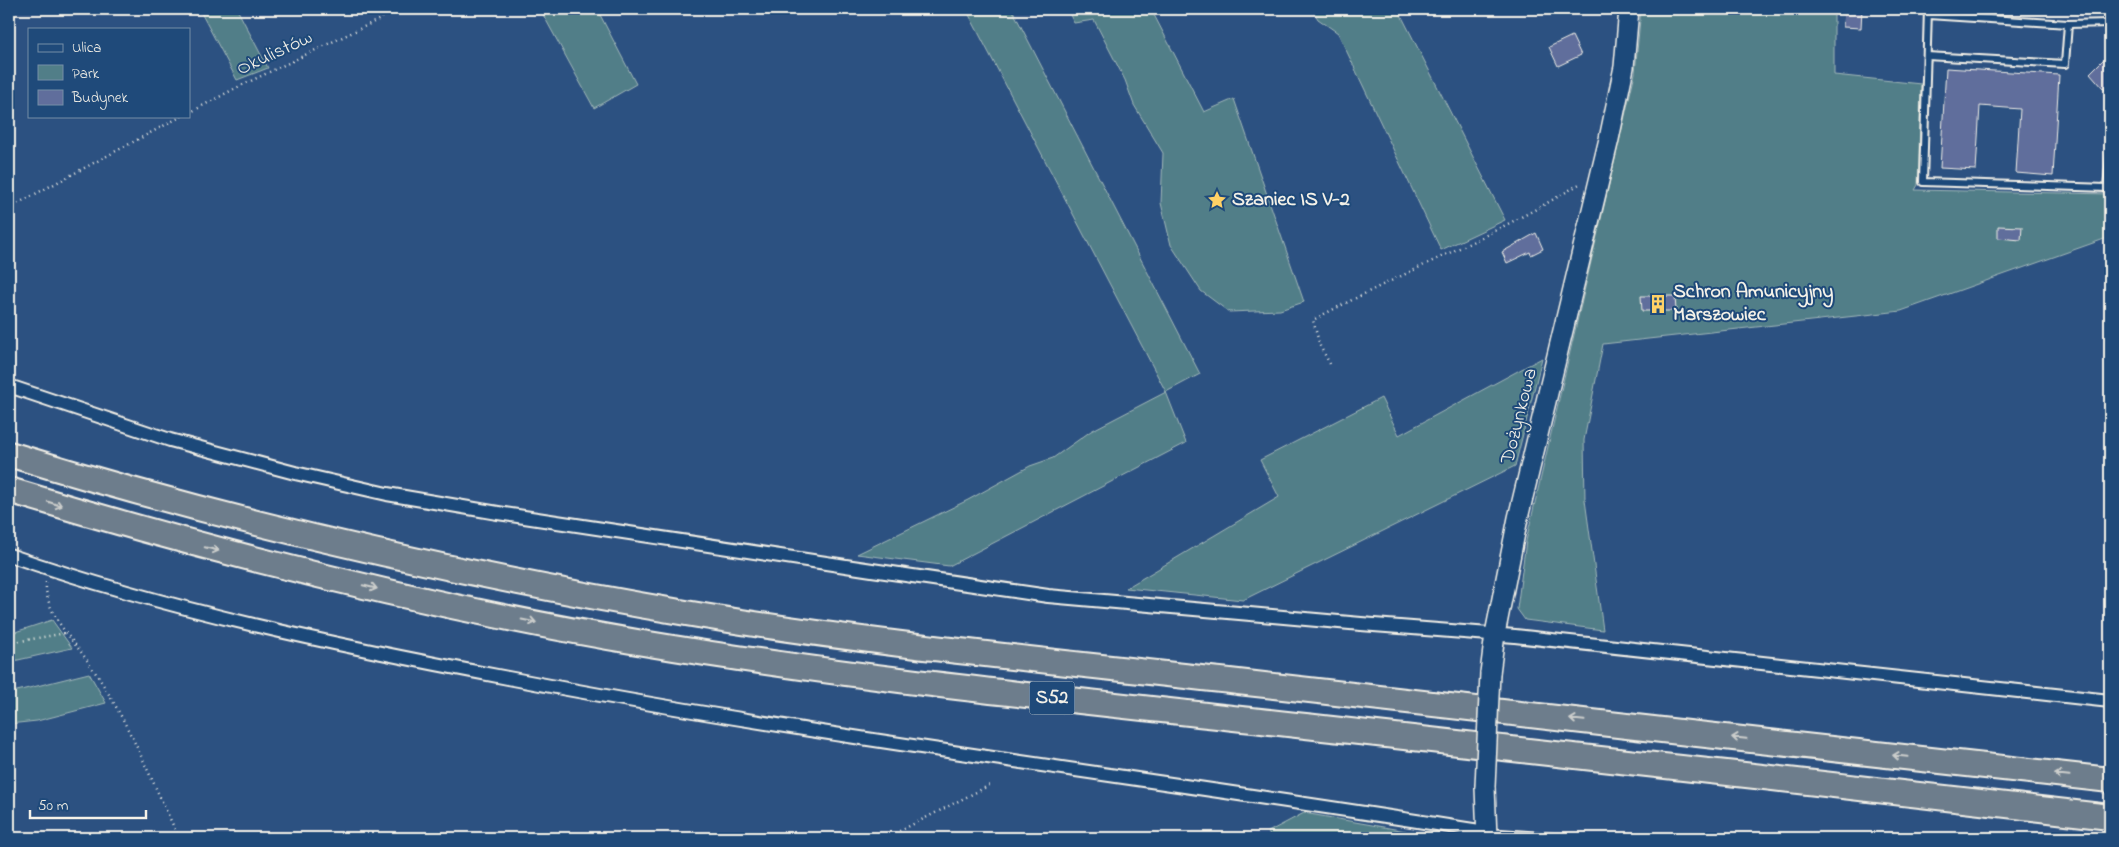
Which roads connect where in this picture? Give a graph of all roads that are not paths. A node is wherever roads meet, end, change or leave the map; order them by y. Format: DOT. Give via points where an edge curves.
graph roads {
  1 [pos="1628,9"];
  2 [pos="1928,12"];
  3 [pos="2110,23"];
  4 [pos="2068,24"];
  5 [pos="1927,56"];
  6 [pos="2110,156"];
  7 [pos="2108,188"];
  8 [pos="9,386"];
  9 [pos="9,454"];
  10 [pos="9,490"];
  11 [pos="9,555"];
  12 [pos="1495,634"];
  13 [pos="2110,701"];
  14 [pos="2110,780"];
  15 [pos="2110,817"];
  16 [pos="1486,835"];
  17 [pos="1568,838"];
  1 -- 12 [label="street, Dożynkowa" via="1624,67 1518,518"];
  2 -- 4 [label="lane"];
  2 -- 5 [label="lane"];
  3 -- 4 [label="lane"];
  4 -- 5 [label="lane" via="2066,64"];
  5 -- 7 [label="lane" via="1924,182"];
  6 -- 7 [label="lane"];
  8 -- 12 [label="street" via="170,440 295,473 387,494 498,513 1048,596"];
  14 -- 9 [label="highway, S52, one-way" via="1005,656 755,624 563,591 325,540"];
  10 -- 15 [label="highway, S52, one-way" via="196,544 382,590 640,642 737,658 949,686"];
  11 -- 16 [label="street" via="169,604 316,640 576,691"];
  12 -- 13 [label="street"];
  12 -- 16 [label="street, Dożynkowa, bridge" via="1490,672"];
  16 -- 17 [label="lane"];
}
